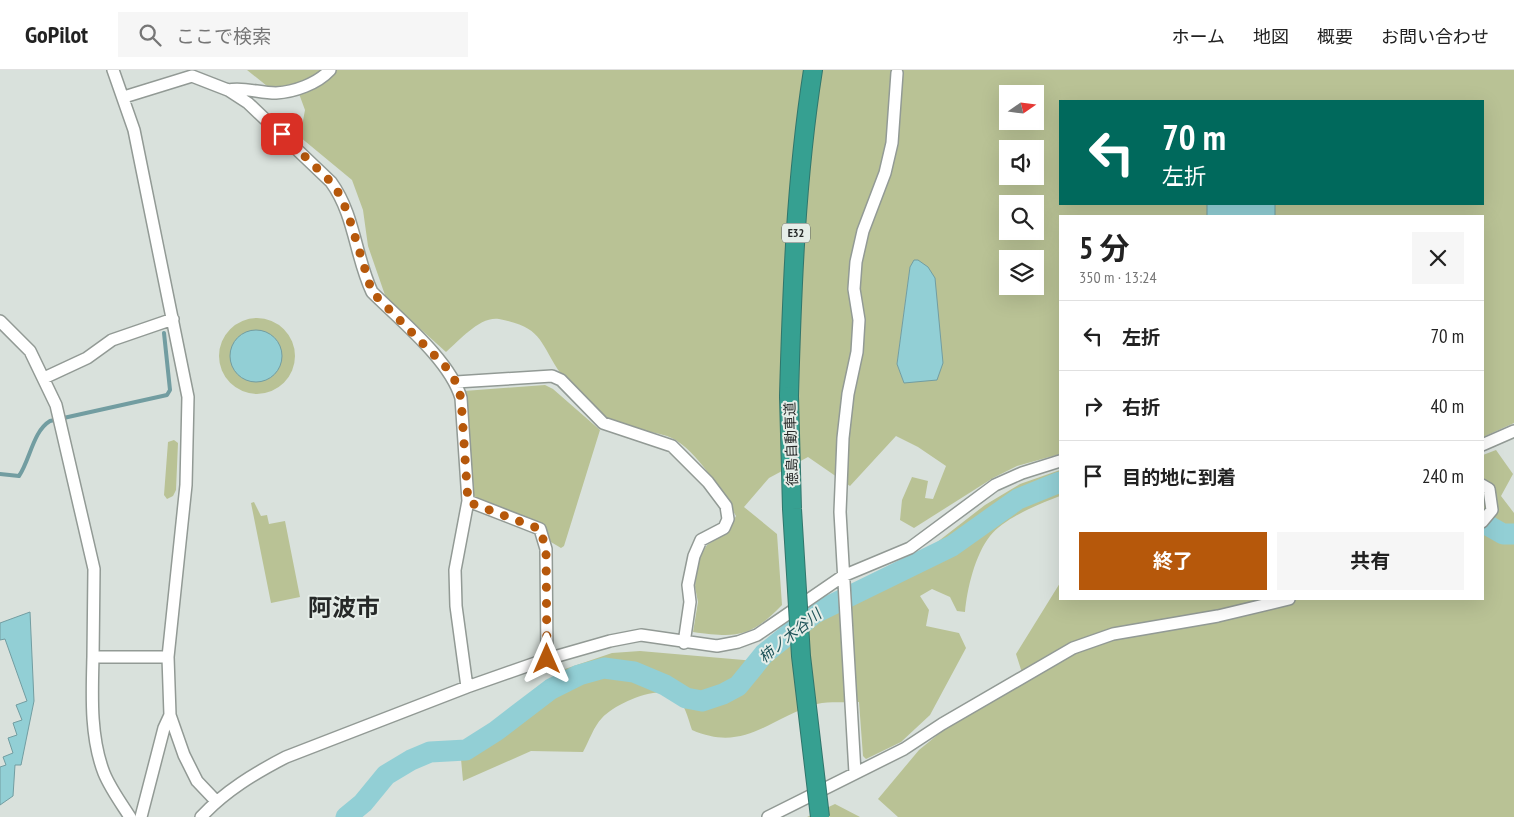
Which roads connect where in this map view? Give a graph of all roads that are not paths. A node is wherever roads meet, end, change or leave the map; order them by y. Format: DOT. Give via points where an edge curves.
graph roads {
  1 [pos="113,70"];
  2 [pos="330,70"];
  3 [pos="813,70"];
  4 [pos="897,73"];
  5 [pos="228,90"];
  6 [pos="124,97"];
  7 [pos="173,319"];
  8 [pos="0,321"];
  9 [pos="44,378"];
  10 [pos="456,382"];
  11 [pos="1514,431"];
  12 [pos="1484,444"];
  13 [pos="1059,461"];
  14 [pos="1484,487"];
  15 [pos="468,502"];
  16 [pos="1484,519"];
  17 [pos="842,576"];
  18 [pos="1285,600"];
  19 [pos="684,643"];
  20 [pos="93,657"];
  21 [pos="168,658"];
  22 [pos="547,659"];
  23 [pos="467,687"];
  24 [pos="170,715"];
  25 [pos="856,773"];
  26 [pos="216,801"];
  27 [pos="130,817"];
  28 [pos="141,817"];
  29 [pos="201,817"];
  30 [pos="768,817"];
  31 [pos="820,817"];
  1 -- 6 [label="street"];
  2 -- 5 [label="street" via="303,88 275,93 242,88"];
  3 -- 31 [label="highway, 徳島自動車道 / E32, bridge" via="792,283 789,396 801,656"];
  4 -- 17 [label="street" via="892,143 856,262 854,289 859,320 843,438"];
  5 -- 6 [label="street" via="192,76"];
  5 -- 10 [label="street" via="248,102 331,182 348,214 372,292 445,366"];
  6 -- 7 [label="street" via="134,130"];
  7 -- 9 [label="street" via="112,340 87,358"];
  7 -- 21 [label="street" via="189,419 186,485"];
  8 -- 9 [label="street" via="30,351"];
  9 -- 20 [label="street" via="60,419 94,569"];
  10 -- 15 [label="street" via="461,398"];
  10 -- 19 [label="street" via="552,376 561,380 603,423 672,446 708,482 726,506 728,519 724,528 701,540 694,556 688,585 690,602"];
  11 -- 12 [label="street"];
  13 -- 17 [label="street" via="1022,472 995,485 910,548"];
  14 -- 16 [label="street" via="1489,489 1492,510"];
  15 -- 22 [label="street" via="540,529 546,549"];
  15 -- 23 [label="street" via="456,570 456,606"];
  17 -- 19 [label="street" via="757,635 717,646"];
  17 -- 25 [label="street"];
  18 -- 25 [label="street" via="1218,616 1113,634 1073,648 904,749"];
  19 -- 22 [label="street" via="652,636 628,637"];
  20 -- 21 [label="street"];
  20 -- 27 [label="street" via="95,737 104,773"];
  21 -- 24 [label="street"];
  22 -- 23 [label="street"];
  23 -- 26 [label="street" via="286,757"];
  24 -- 26 [label="street" via="197,781"];
  24 -- 28 [label="street"];
  25 -- 30 [label="street"];
  26 -- 29 [label="street"];
}
